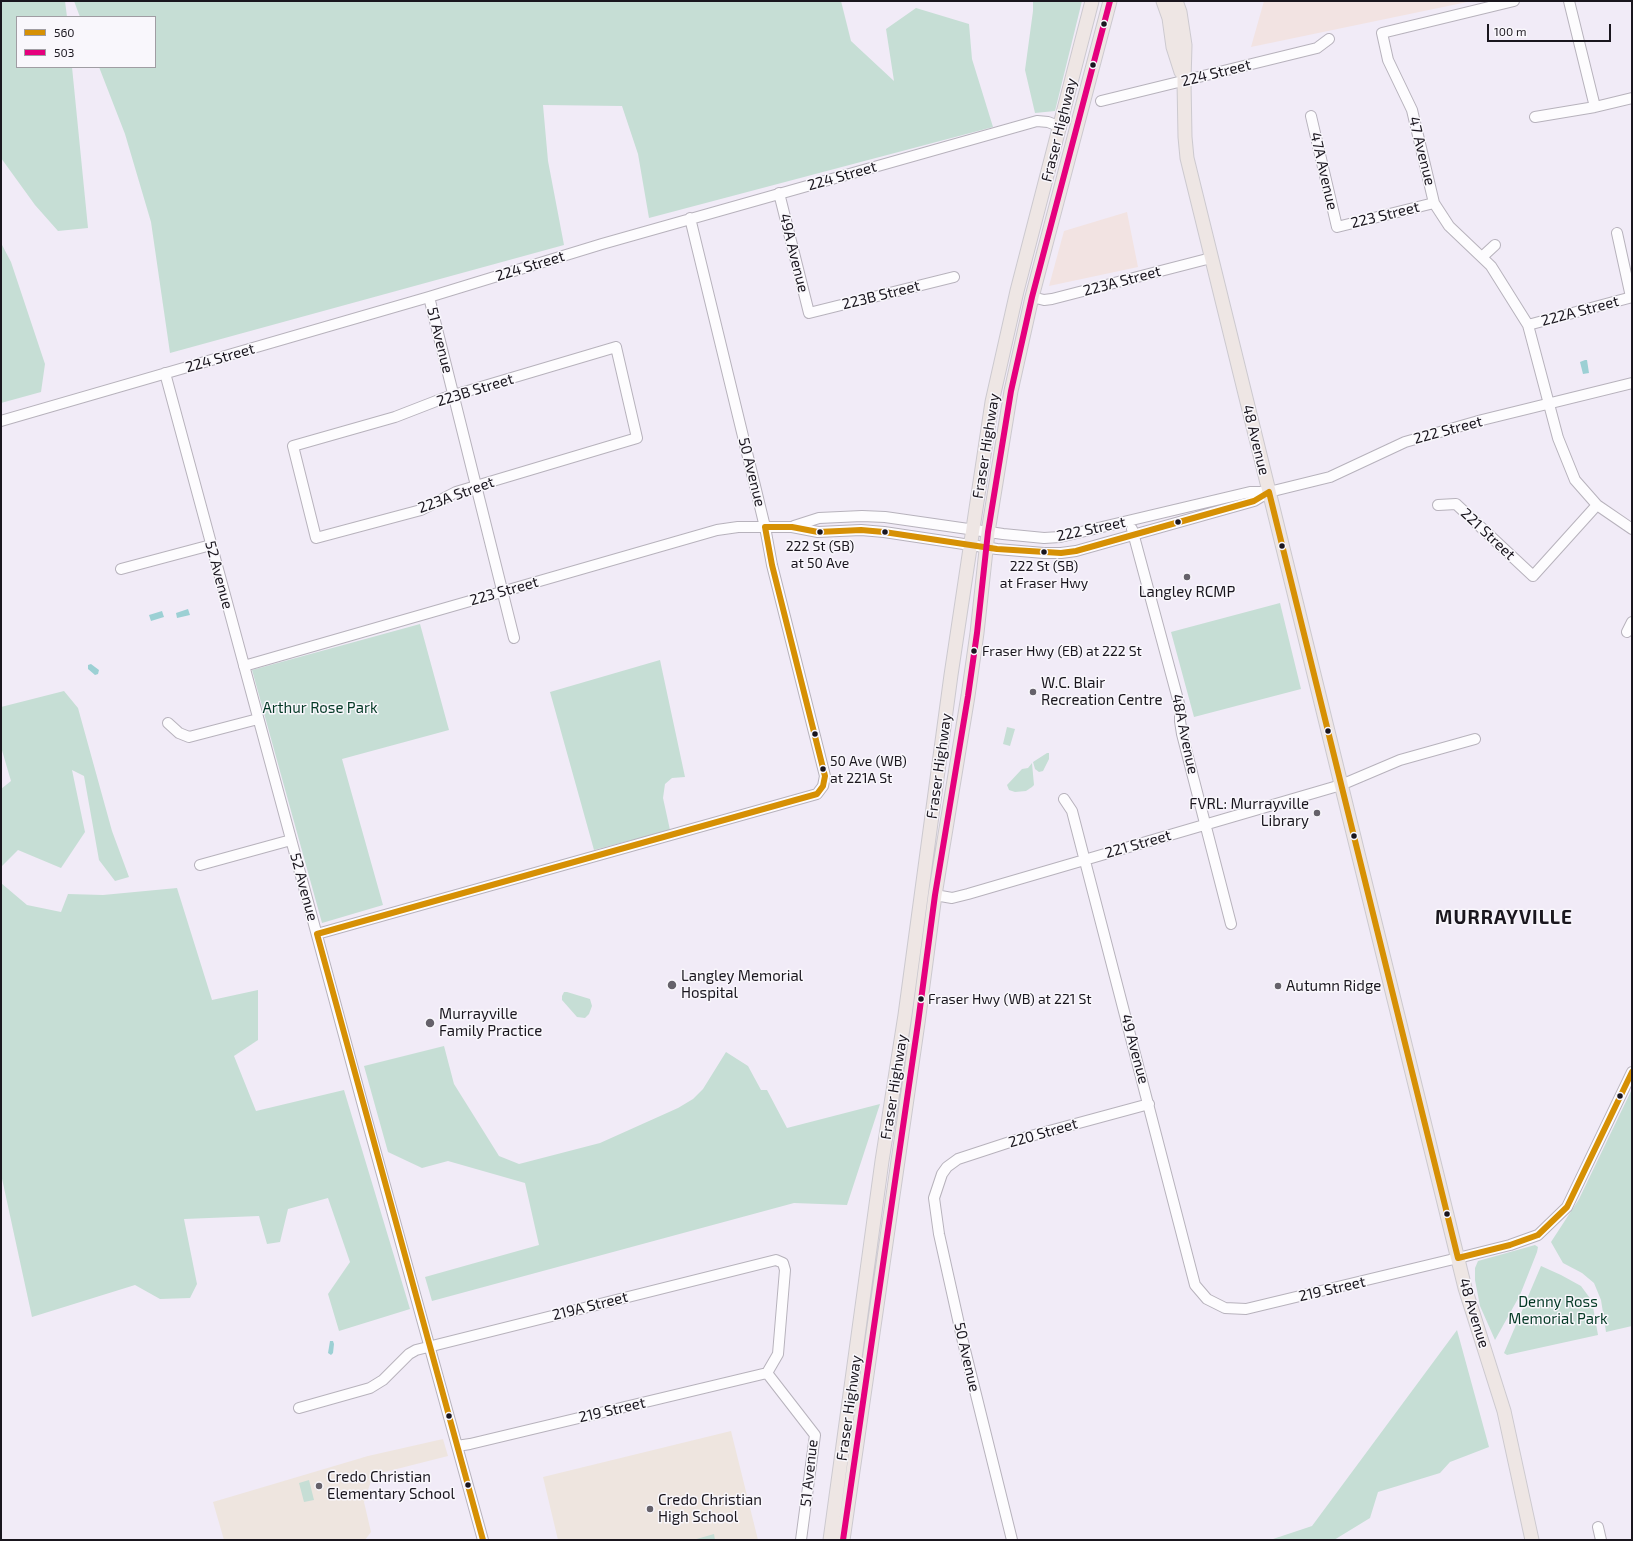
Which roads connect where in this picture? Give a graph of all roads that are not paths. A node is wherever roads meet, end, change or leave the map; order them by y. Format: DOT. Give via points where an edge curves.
graph roads {
  1 [pos="1092,1"];
  2 [pos="1110,1"];
  3 [pos="1163,1"];
  4 [pos="1176,1"];
  5 [pos="1514,1"];
  6 [pos="1569,1"];
  7 [pos="1329,39"];
  8 [pos="1184,81"];
  9 [pos="1632,98"];
  10 [pos="1101,101"];
  11 [pos="1595,107"];
  12 [pos="1311,116"];
  13 [pos="1535,117"];
  14 [pos="1061,127"];
  15 [pos="779,193"];
  16 [pos="1434,203"];
  17 [pos="690,218"];
  18 [pos="1337,227"];
  19 [pos="1617,233"];
  20 [pos="1495,246"];
  21 [pos="1482,257"];
  22 [pos="1212,258"];
  23 [pos="954,277"];
  24 [pos="429,297"];
  25 [pos="1032,297"];
  26 [pos="1632,297"];
  27 [pos="809,313"];
  28 [pos="1528,325"];
  29 [pos="165,373"];
  30 [pos="1632,383"];
  31 [pos="454,395"];
  32 [pos="1549,404"];
  33 [pos="1,421"];
  34 [pos="637,438"];
  35 [pos="477,486"];
  36 [pos="1269,492"];
  37 [pos="306,496"];
  38 [pos="1438,505"];
  39 [pos="1597,505"];
  40 [pos="1130,521"];
  41 [pos="765,527"];
  42 [pos="792,527"];
  43 [pos="1632,529"];
  44 [pos="973,530"];
  45 [pos="988,532"];
  46 [pos="1133,535"];
  47 [pos="211,545"];
  48 [pos="971,545"];
  49 [pos="986,546"];
  50 [pos="121,569"];
  51 [pos="502,592"];
  52 [pos="1632,622"];
  53 [pos="1627,632"];
  54 [pos="514,638"];
  55 [pos="244,666"];
  56 [pos="258,719"];
  57 [pos="168,723"];
  58 [pos="1476,739"];
  59 [pos="1341,785"];
  60 [pos="1064,799"];
  61 [pos="1206,824"];
  62 [pos="291,840"];
  63 [pos="1085,860"];
  64 [pos="200,865"];
  65 [pos="935,895"];
  66 [pos="1231,924"];
  67 [pos="317,934"];
  68 [pos="1632,1072"];
  69 [pos="1149,1104"];
  70 [pos="942,1174"];
  71 [pos="1458,1258"];
  72 [pos="1207,1299"];
  73 [pos="430,1346"];
  74 [pos="766,1373"];
  75 [pos="299,1408"];
  76 [pos="457,1446"];
  77 [pos="1598,1527"];
  78 [pos="483,1540"];
  79 [pos="801,1540"];
  80 [pos="830,1540"];
  81 [pos="843,1540"];
  82 [pos="1012,1540"];
  83 [pos="1532,1540"];
  84 [pos="1601,1540"];
  1 -- 14 [label="main road, Fraser Highway"];
  2 -- 25 [label="main road, Fraser Highway"];
  3 -- 8 [label="main road, 48 Avenue" via="1169,18 1173,47"];
  4 -- 8 [label="main road, 48 Avenue" via="1185,45"];
  5 -- 16 [label="street, 47 Avenue" via="1382,33 1388,60 1412,110"];
  6 -- 11 [label="street"];
  7 -- 8 [label="street, 224 Street" via="1317,48"];
  8 -- 10 [label="street, 224 Street"];
  8 -- 22 [label="main road, 48 Avenue" via="1187,158"];
  9 -- 11 [label="street"];
  11 -- 13 [label="street"];
  12 -- 18 [label="street, 47A Avenue"];
  14 -- 15 [label="street, 224 Street" via="1037,121"];
  14 -- 44 [label="main road, Fraser Highway" via="1000,365"];
  15 -- 17 [label="street, 224 Street"];
  15 -- 27 [label="street, 49A Avenue"];
  16 -- 18 [label="street, 223 Street"];
  16 -- 21 [label="street, 47 Avenue" via="1449,226"];
  17 -- 24 [label="street, 224 Street"];
  17 -- 41 [label="street, 50 Avenue"];
  19 -- 26 [label="street"];
  20 -- 21 [label="street"];
  21 -- 28 [label="street, 47 Avenue" via="1492,266"];
  22 -- 25 [label="street, 223A Street" via="1052,299"];
  22 -- 36 [label="main road, 48 Avenue"];
  23 -- 27 [label="street, 223B Street"];
  24 -- 29 [label="street, 224 Street"];
  24 -- 31 [label="street, 51 Avenue"];
  25 -- 45 [label="main road, Fraser Highway" via="1012,391"];
  26 -- 28 [label="street, 222A Street"];
  28 -- 32 [label="street, 47 Avenue"];
  29 -- 33 [label="street, 224 Street"];
  29 -- 47 [label="street, 52 Avenue"];
  30 -- 32 [label="street, 222 Street"];
  31 -- 34 [label="street, 223B Street" via="616,347"];
  31 -- 35 [label="street, 51 Avenue"];
  31 -- 37 [label="street, 223B Street" via="395,418 293,446"];
  32 -- 36 [label="street, 222 Street" via="1405,442 1338,474"];
  32 -- 39 [label="street, 47 Avenue" via="1558,438 1575,480"];
  34 -- 35 [label="street, 223A Street"];
  35 -- 37 [label="street, 223A Street" via="456,492 420,510 316,538"];
  35 -- 51 [label="street, 51 Avenue"];
  36 -- 40 [label="street, 222 Street" via="1250,492"];
  36 -- 46 [label="street, 222 Street" via="1254,501"];
  36 -- 59 [label="main road, 48 Avenue"];
  38 -- 39 [label="street, 221 Street" via="1456,504 1533,576"];
  39 -- 43 [label="street, 47 Avenue"];
  40 -- 45 [label="street, 222 Street" via="1060,538"];
  40 -- 46 [label="street, 48A Avenue"];
  41 -- 42 [label="street, 222 Street"];
  41 -- 51 [label="street, 223 Street" via="717,530"];
  41 -- 67 [label="street, 50 Avenue" via="772,565 825,776 823,786 817,794"];
  42 -- 44 [label="street, 222 Street" via="819,518 862,516"];
  42 -- 48 [label="street, 222 Street" via="818,532 884,532"];
  44 -- 45 [label="street, 222 Street"];
  44 -- 48 [label="main road, Fraser Highway"];
  45 -- 49 [label="main road, Fraser Highway"];
  46 -- 49 [label="street, 222 Street" via="1060,553"];
  46 -- 61 [label="street, 48A Avenue" via="1180,707 1182,734"];
  47 -- 50 [label="street"];
  47 -- 55 [label="street, 52 Avenue"];
  48 -- 49 [label="street, 222 Street"];
  48 -- 80 [label="main road, Fraser Highway"];
  49 -- 65 [label="main road, Fraser Highway" via="968,696"];
  51 -- 54 [label="street, 51 Avenue"];
  51 -- 55 [label="street, 223 Street"];
  52 -- 53 [label="street"];
  55 -- 56 [label="street, 52 Avenue"];
  56 -- 57 [label="street" via="189,737 179,734"];
  56 -- 62 [label="street, 52 Avenue"];
  58 -- 59 [label="street, 221 Street" via="1400,760"];
  59 -- 61 [label="street, 221 Street"];
  59 -- 71 [label="main road, 48 Avenue"];
  60 -- 63 [label="street, 49 Avenue" via="1072,811"];
  61 -- 63 [label="street, 221 Street"];
  61 -- 66 [label="street, 48A Avenue"];
  62 -- 64 [label="street"];
  62 -- 67 [label="street, 52 Avenue"];
  63 -- 65 [label="street, 221 Street" via="955,897"];
  63 -- 69 [label="street, 49 Avenue"];
  65 -- 81 [label="main road, Fraser Highway"];
  67 -- 73 [label="street, 52 Avenue"];
  68 -- 71 [label="street, 219 Street" via="1567,1207 1538,1235"];
  69 -- 70 [label="street, 220 Street" via="1016,1140 958,1159"];
  69 -- 72 [label="street, 49 Avenue" via="1195,1285"];
  70 -- 82 [label="street, 50 Avenue" via="934,1198 939,1234"];
  71 -- 72 [label="street, 219 Street" via="1246,1309 1225,1308"];
  71 -- 83 [label="main road, 48 Avenue" via="1504,1411"];
  73 -- 74 [label="street, 219A Street" via="776,1260 783,1263 785,1270 778,1354"];
  73 -- 75 [label="street, 219A Street" via="409,1354 383,1380 370,1388"];
  73 -- 76 [label="street, 52 Avenue"];
  74 -- 76 [label="street, 219 Street"];
  74 -- 79 [label="street, 51 Avenue" via="815,1435"];
  76 -- 78 [label="street, 52 Avenue"];
  77 -- 84 [label="street"];
}
